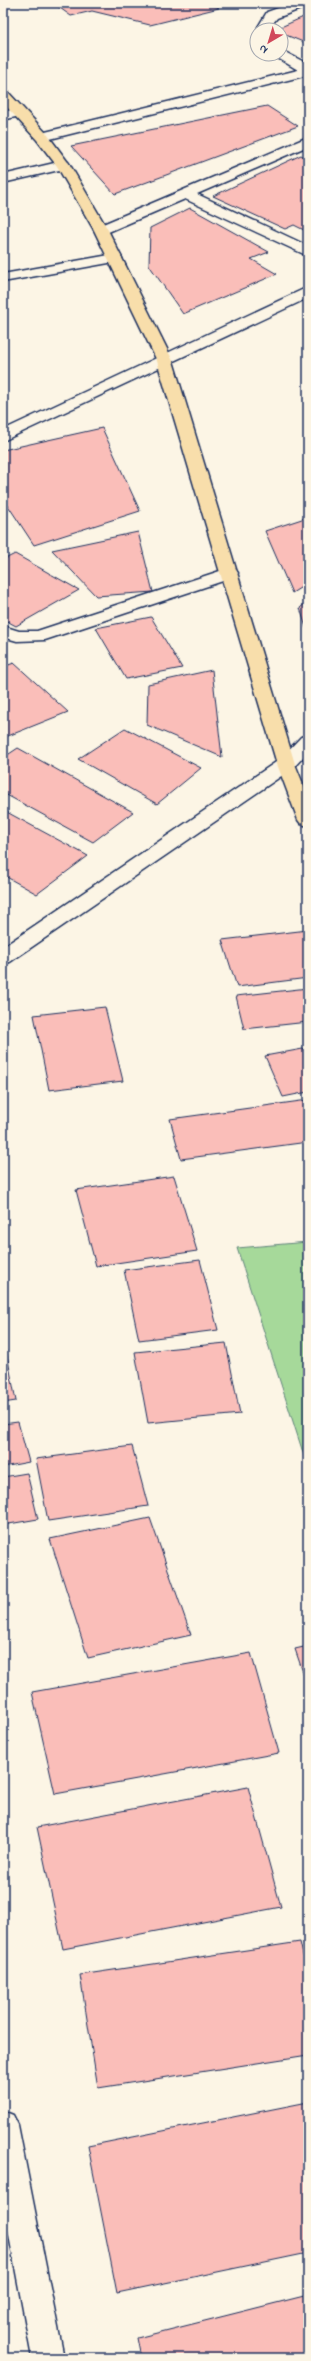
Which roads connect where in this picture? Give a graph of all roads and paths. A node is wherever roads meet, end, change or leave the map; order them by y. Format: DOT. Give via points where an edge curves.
graph roads {
  1 [pos="304,3"];
  2 [pos="267,22"];
  3 [pos="289,59"];
  4 [pos="308,71"];
  5 [pos="3,95"];
  6 [pos="19,112"];
  7 [pos="3,116"];
  8 [pos="42,137"];
  9 [pos="308,141"];
  10 [pos="63,165"];
  11 [pos="3,179"];
  12 [pos="186,194"];
  13 [pos="102,230"];
  14 [pos="308,252"];
  15 [pos="115,258"];
  16 [pos="3,278"];
  17 [pos="308,292"];
  18 [pos="165,361"];
  19 [pos="3,436"];
  20 [pos="229,573"];
  21 [pos="3,631"];
  22 [pos="308,741"];
  23 [pos="286,764"];
  24 [pos="308,820"];
  25 [pos="3,957"];
  26 [pos="3,2124"];
  27 [pos="48,2358"];
  1 -- 2 [label="street" via="272,15"];
  3 -- 4 [label="street"];
  4 -- 8 [label="street"];
  5 -- 6 [label="main road"];
  6 -- 7 [label="street"];
  6 -- 8 [label="main road"];
  8 -- 10 [label="main road"];
  9 -- 12 [label="street"];
  10 -- 11 [label="street"];
  10 -- 13 [label="main road"];
  12 -- 13 [label="street"];
  12 -- 14 [label="street"];
  13 -- 15 [label="main road"];
  15 -- 16 [label="street"];
  15 -- 18 [label="main road"];
  17 -- 18 [label="street"];
  18 -- 19 [label="street"];
  18 -- 20 [label="main road"];
  20 -- 21 [label="street" via="39,636 17,636"];
  20 -- 23 [label="main road"];
  22 -- 23 [label="street"];
  23 -- 24 [label="main road"];
  23 -- 25 [label="street"];
  26 -- 27 [label="street"];
}
